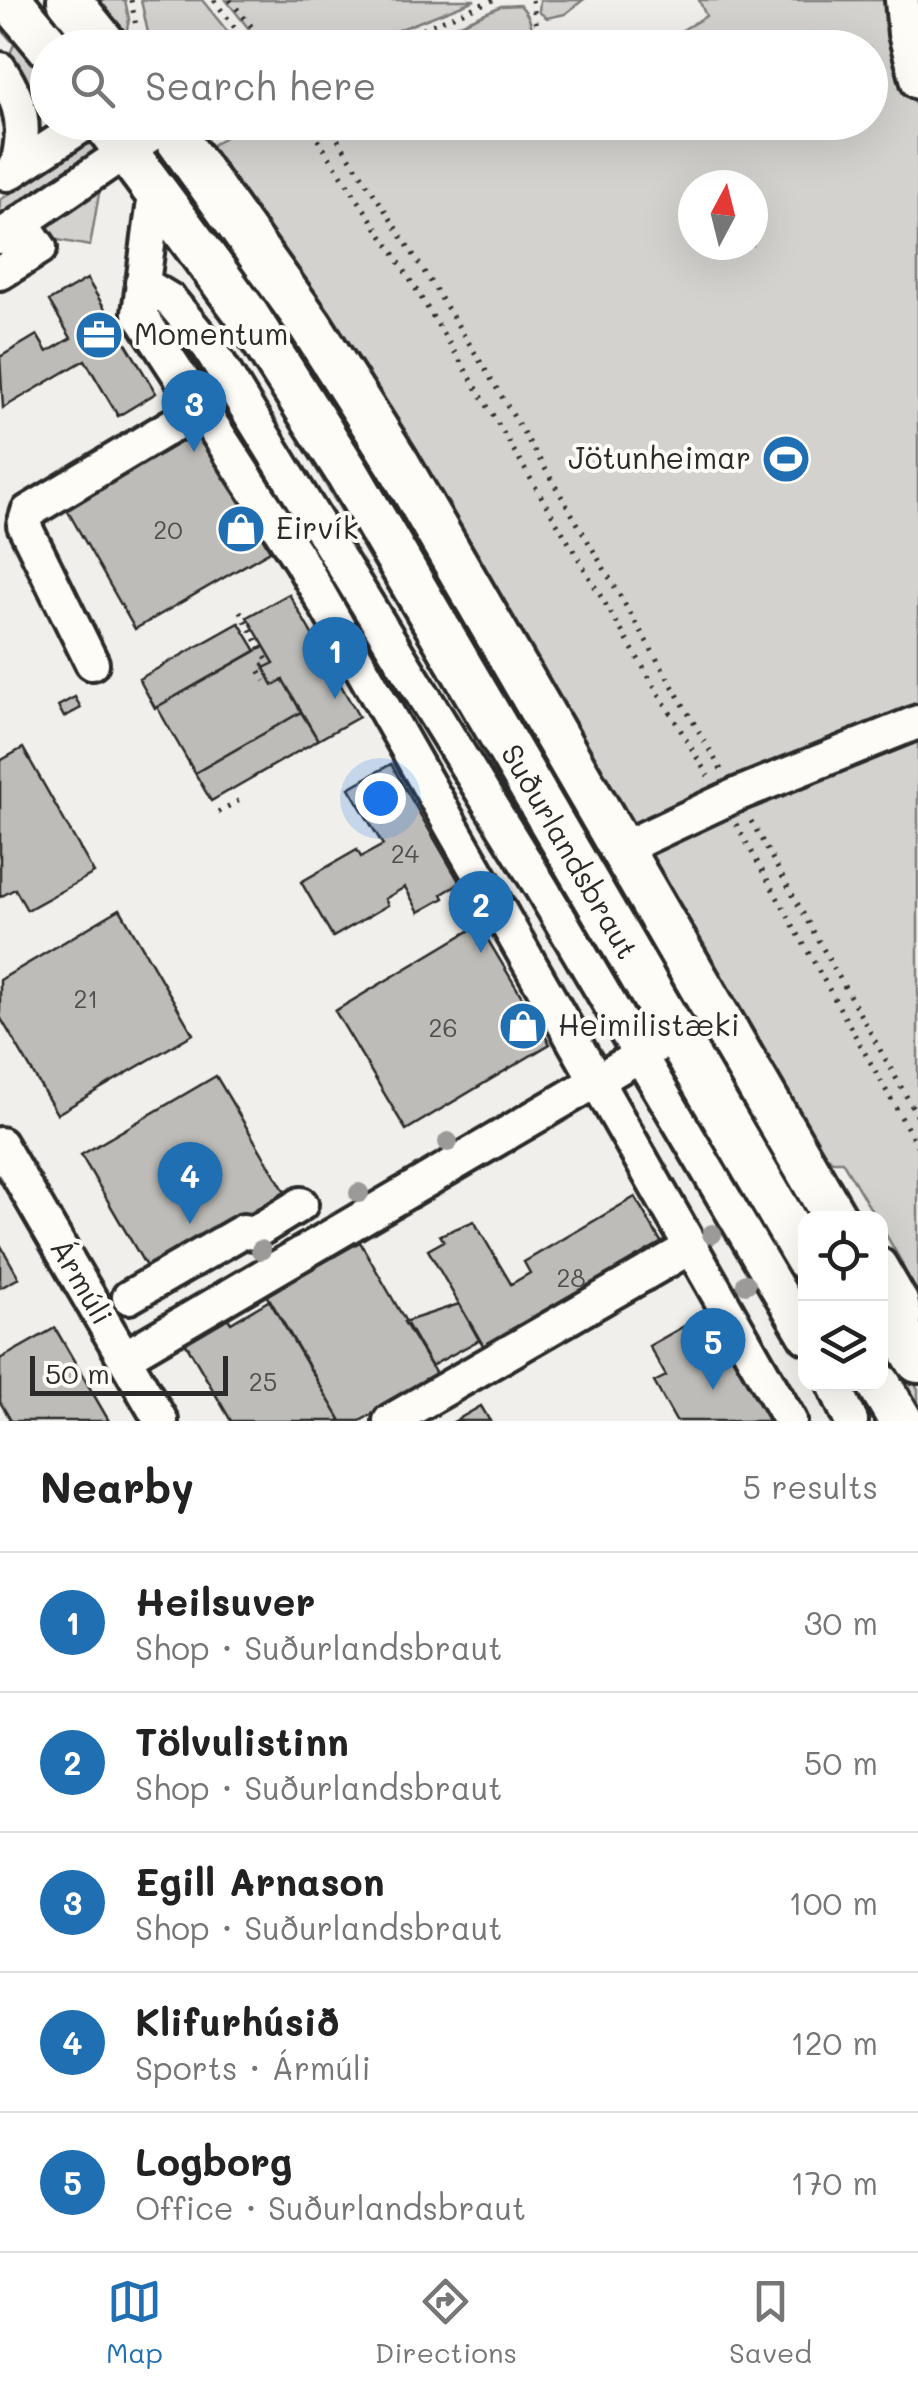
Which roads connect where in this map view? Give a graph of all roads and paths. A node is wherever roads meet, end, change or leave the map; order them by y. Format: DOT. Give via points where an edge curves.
graph roads {
  1 [pos="10,0"];
  2 [pos="214,0"];
  3 [pos="230,0"];
  4 [pos="493,0"];
  5 [pos="532,0"];
  6 [pos="902,0"];
  7 [pos="74,4"];
  8 [pos="35,30"];
  9 [pos="94,30"];
  10 [pos="236,30"];
  11 [pos="254,30"];
  12 [pos="419,30"];
  13 [pos="538,30"];
  14 [pos="0,70"];
  15 [pos="918,82"];
  16 [pos="60,140"];
  17 [pos="113,140"];
  18 [pos="116,140"];
  19 [pos="178,140"];
  20 [pos="318,140"];
  21 [pos="338,140"];
  22 [pos="5,176"];
  23 [pos="155,193"];
  24 [pos="11,230"];
  25 [pos="0,274"];
  26 [pos="142,283"];
  27 [pos="200,408"];
  28 [pos="331,544"];
  29 [pos="301,562"];
  30 [pos="240,611"];
  31 [pos="92,663"];
  32 [pos="265,680"];
  33 [pos="427,704"];
  34 [pos="918,722"];
  35 [pos="393,724"];
  36 [pos="729,799"];
  37 [pos="240,800"];
  38 [pos="218,812"];
  39 [pos="621,849"];
  40 [pos="527,864"];
  41 [pos="482,892"];
  42 [pos="721,1022"];
  43 [pos="658,1045"];
  44 [pos="596,1080"];
  45 [pos="918,1117"];
  46 [pos="0,1144"];
  47 [pos="918,1147"];
  48 [pos="796,1152"];
  49 [pos="302,1204"];
  50 [pos="831,1211"];
  51 [pos="851,1211"];
  52 [pos="741,1232"];
  53 [pos="798,1246"];
  54 [pos="696,1256"];
  55 [pos="888,1278"];
  56 [pos="129,1297"];
  57 [pos="882,1301"];
  58 [pos="798,1324"];
  59 [pos="124,1357"];
  60 [pos="917,1359"];
  61 [pos="837,1391"];
  62 [pos="883,1391"];
  63 [pos="161,1421"];
  64 [pos="390,1421"];
  65 [pos="790,1421"];
  66 [pos="851,1421"];
  67 [pos="901,1421"];
  1 -- 8 [label="main road"];
  2 -- 10 [label="path"];
  3 -- 11 [label="path"];
  4 -- 12 [label="path"];
  5 -- 13 [label="path"];
  6 -- 15 [label="street"];
  7 -- 9 [label="main road"];
  14 -- 22 [label="street" via="16,95 22,138"];
  16 -- 22 [label="street"];
  17 -- 24 [label="street"];
  18 -- 23 [label="main road, Suðurlandsbraut"];
  19 -- 39 [label="main road, Suðurlandsbraut" via="387,447"];
  20 -- 36 [label="path"];
  21 -- 36 [label="path" via="558,489"];
  23 -- 26 [label="street"];
  23 -- 43 [label="main road, Suðurlandsbraut" via="245,312 331,446"];
  24 -- 25 [label="street" via="40,248"];
  26 -- 27 [label="street" via="139,313"];
  26 -- 28 [label="street" via="170,300 210,348"];
  27 -- 29 [label="street"];
  27 -- 31 [label="street" via="25,518"];
  28 -- 29 [label="street"];
  28 -- 33 [label="street"];
  29 -- 35 [label="street"];
  30 -- 32 [label="path" via="268,662 258,668"];
  33 -- 35 [label="street"];
  33 -- 40 [label="street"];
  34 -- 36 [label="street, Suðurlandsbraut"];
  35 -- 41 [label="street"];
  36 -- 39 [label="street, Suðurlandsbraut"];
  36 -- 45 [label="path"];
  36 -- 47 [label="path"];
  37 -- 38 [label="path"];
  39 -- 42 [label="main road, Suðurlandsbraut"];
  40 -- 41 [label="street"];
  40 -- 43 [label="street"];
  41 -- 44 [label="street"];
  42 -- 43 [label="main road"];
  42 -- 48 [label="main road, Suðurlandsbraut"];
  43 -- 44 [label="street"];
  43 -- 52 [label="street"];
  43 -- 53 [label="main road, Suðurlandsbraut"];
  44 -- 54 [label="street"];
  44 -- 59 [label="street"];
  46 -- 59 [label="street, Ármúli"];
  48 -- 50 [label="main road, Suðurlandsbraut"];
  48 -- 51 [label="street, Suðurlandsbraut" via="829,1170"];
  49 -- 56 [label="street"];
  52 -- 54 [label="street"];
  52 -- 58 [label="street"];
  54 -- 64 [label="street"];
  54 -- 65 [label="street"];
  55 -- 60 [label="street"];
  57 -- 60 [label="main road"];
  59 -- 63 [label="street, Ármúli"];
  61 -- 66 [label="street"];
  62 -- 67 [label="main road"];
}
